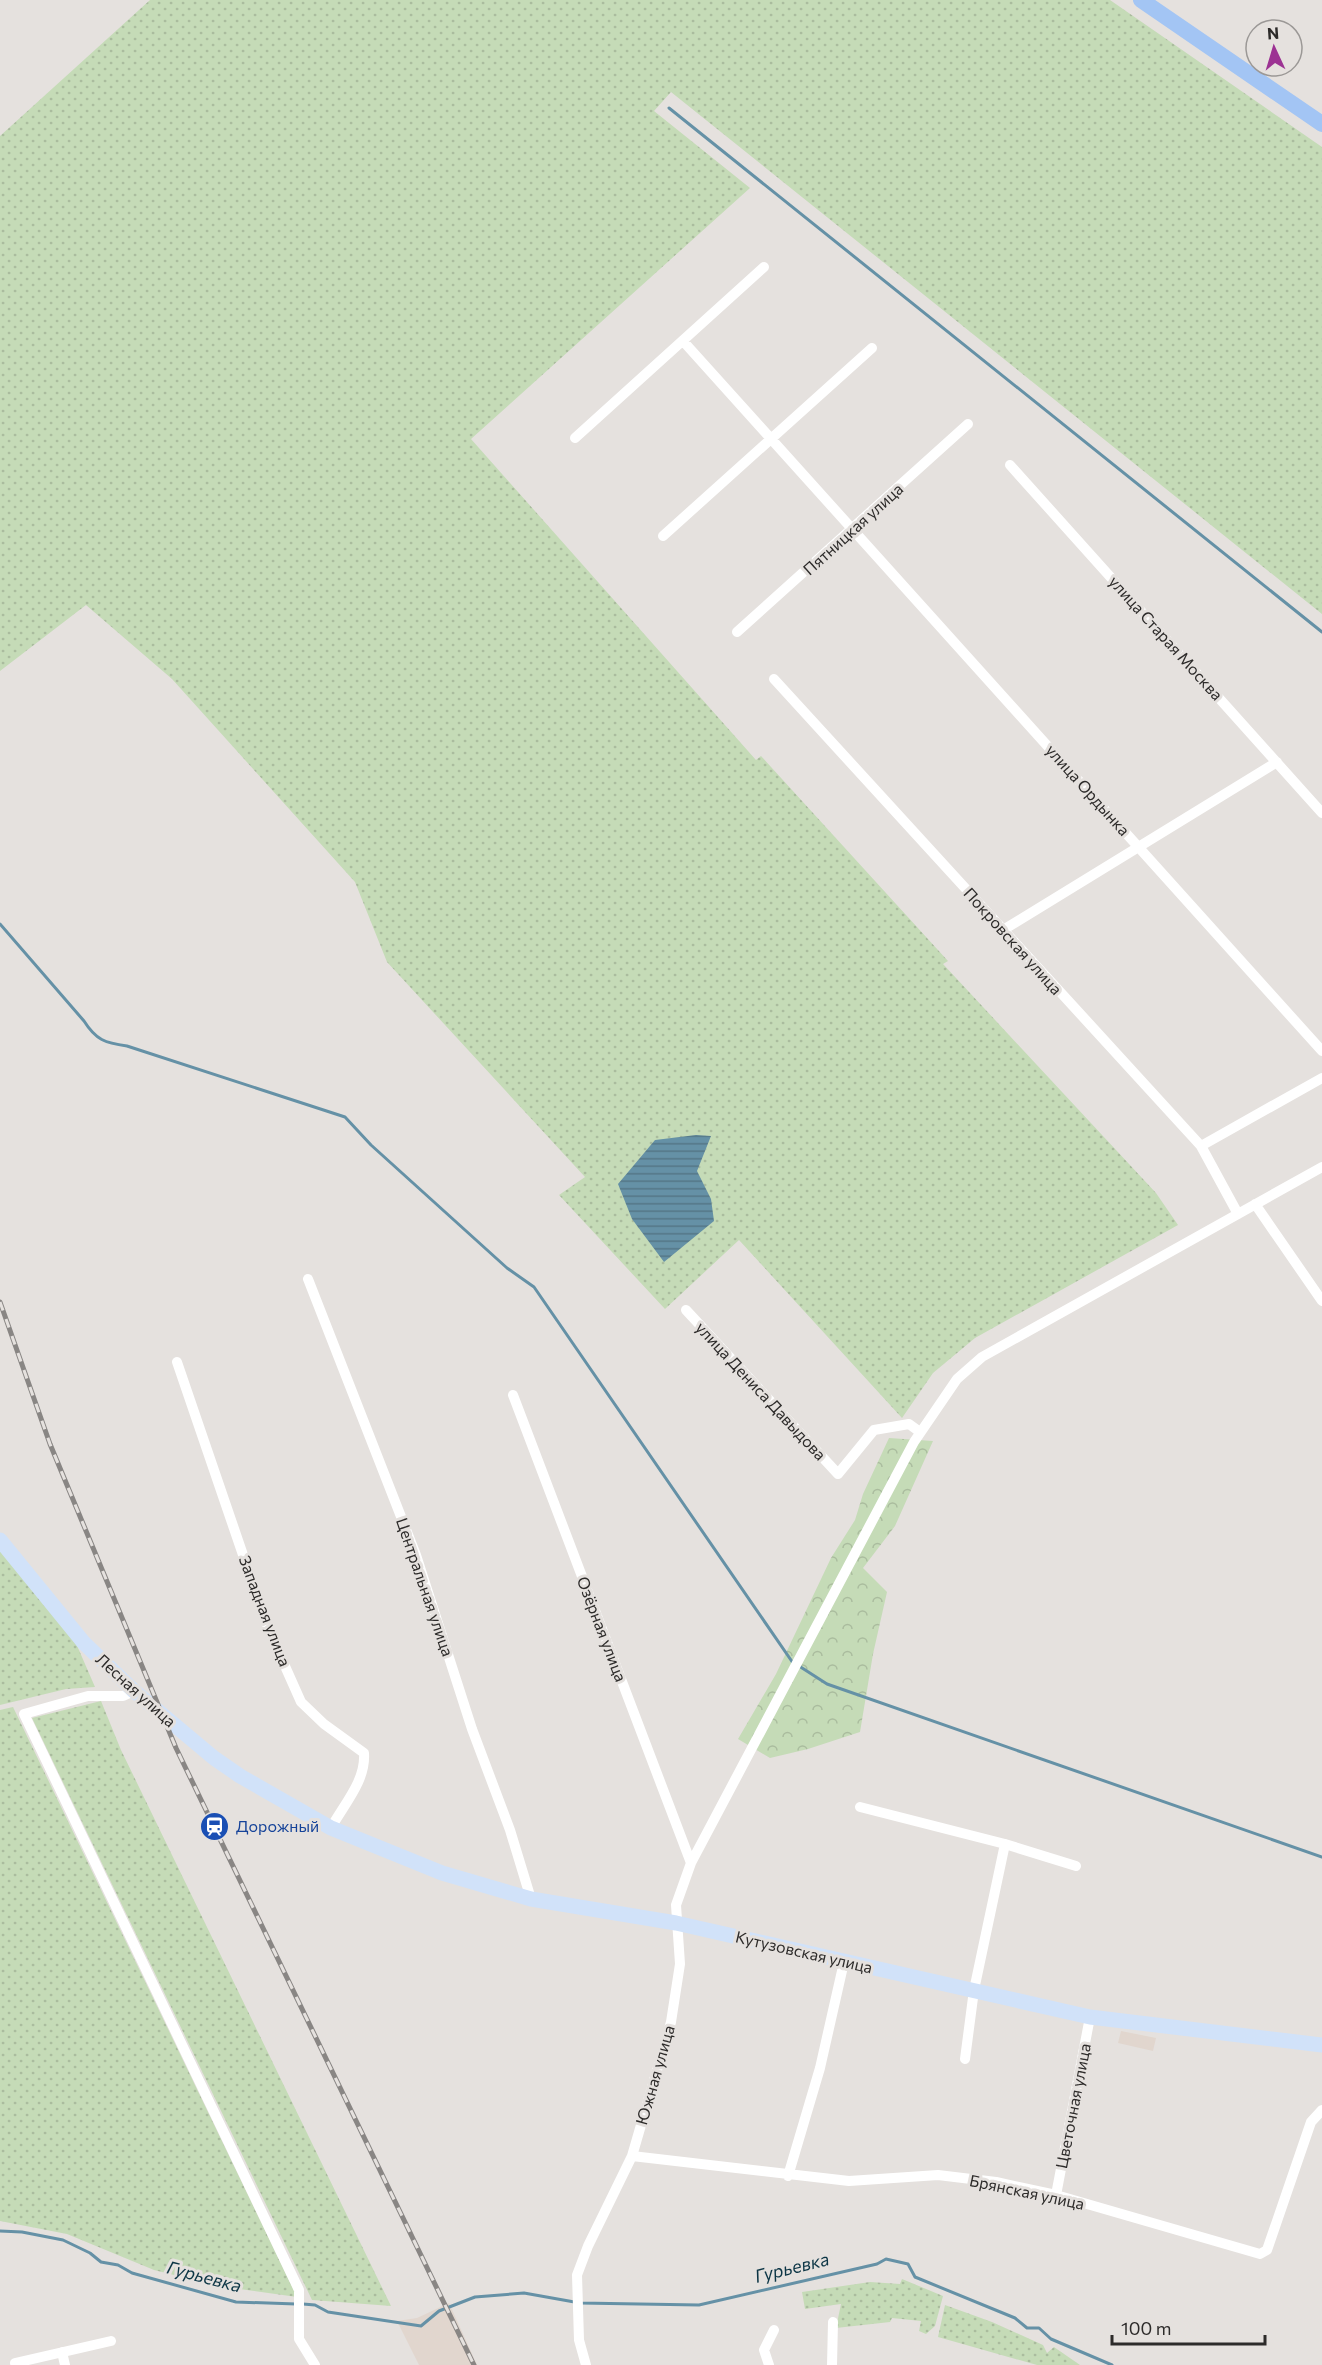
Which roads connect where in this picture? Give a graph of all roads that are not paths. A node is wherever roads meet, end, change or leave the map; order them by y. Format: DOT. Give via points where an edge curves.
graph roads {
  1 [pos="1141,0"];
  2 [pos="1322,124"];
  3 [pos="764,267"];
  4 [pos="683,341"];
  5 [pos="872,348"];
  6 [pos="968,424"];
  7 [pos="575,438"];
  8 [pos="772,438"];
  9 [pos="1010,465"];
  10 [pos="854,529"];
  11 [pos="663,536"];
  12 [pos="737,633"];
  13 [pos="774,679"];
  14 [pos="1277,762"];
  15 [pos="1322,813"];
  16 [pos="1138,846"];
  17 [pos="1003,930"];
  18 [pos="1322,1051"];
  19 [pos="1322,1078"];
  20 [pos="1202,1146"];
  21 [pos="1322,1167"];
  22 [pos="1256,1204"];
  23 [pos="1238,1214"];
  24 [pos="308,1280"];
  25 [pos="1322,1301"];
  26 [pos="686,1310"];
  27 [pos="177,1362"];
  28 [pos="513,1395"];
  29 [pos="920,1432"];
  30 [pos="0,1540"];
  31 [pos="134,1691"];
  32 [pos="860,1807"];
  33 [pos="299,1809"];
  34 [pos="331,1828"];
  35 [pos="1005,1844"];
  36 [pos="691,1863"];
  37 [pos="1076,1866"];
  38 [pos="531,1899"];
  39 [pos="676,1923"];
  40 [pos="844,1962"];
  41 [pos="974,1990"];
  42 [pos="1090,2017"];
  43 [pos="1322,2045"];
  44 [pos="964,2059"];
  45 [pos="1322,2110"];
  46 [pos="632,2156"];
  47 [pos="788,2176"];
  48 [pos="1056,2194"];
  49 [pos="833,2322"];
  50 [pos="774,2330"];
  51 [pos="111,2341"];
  52 [pos="62,2352"];
  53 [pos="15,2363"];
  54 [pos="65,2365"];
  55 [pos="315,2365"];
  56 [pos="586,2365"];
  57 [pos="769,2365"];
  58 [pos="832,2365"];
  1 -- 2 [label="main road"];
  3 -- 4 [label="street"];
  4 -- 7 [label="street"];
  4 -- 8 [label="street, улица Ордынка"];
  5 -- 8 [label="street"];
  6 -- 10 [label="street, Пятницкая улица"];
  8 -- 10 [label="street, улица Ордынка"];
  8 -- 11 [label="street"];
  9 -- 14 [label="street, улица Старая Москва"];
  10 -- 12 [label="street, Пятницкая улица"];
  10 -- 16 [label="street, улица Ордынка"];
  13 -- 17 [label="street, Покровская улица"];
  14 -- 15 [label="street, улица Старая Москва"];
  14 -- 16 [label="street"];
  16 -- 17 [label="street"];
  16 -- 18 [label="street, улица Ордынка"];
  17 -- 20 [label="street, Покровская улица"];
  19 -- 20 [label="street"];
  20 -- 23 [label="street, Покровская улица"];
  21 -- 22 [label="street, Южная улица"];
  22 -- 23 [label="street, Южная улица"];
  22 -- 25 [label="street"];
  23 -- 29 [label="street, Южная улица" via="982,1357 957,1379"];
  24 -- 38 [label="street, Центральная улица" via="416,1556"];
  26 -- 29 [label="street, улица Дениса Давыдова" via="838,1474 874,1430 909,1424"];
  27 -- 34 [label="street, Западная улица" via="268,1628 301,1702 364,1753 362,1779"];
  28 -- 36 [label="street, Озёрная улица"];
  29 -- 36 [label="street, Южная улица"];
  30 -- 31 [label="street, Лесная улица" via="84,1643"];
  31 -- 33 [label="street, Лесная улица" via="240,1776"];
  31 -- 55 [label="street" via="123,1696 88,1696 24,1714 299,2290 298,2338"];
  32 -- 35 [label="street"];
  33 -- 34 [label="street, Кутузовская улица"];
  34 -- 38 [label="street, Кутузовская улица" via="442,1872"];
  35 -- 37 [label="street"];
  35 -- 41 [label="street"];
  36 -- 39 [label="street, Южная улица" via="676,1905"];
  38 -- 39 [label="street, Кутузовская улица"];
  39 -- 40 [label="street, Кутузовская улица"];
  39 -- 46 [label="street, Южная улица" via="680,1964 671,2022"];
  40 -- 41 [label="street, Кутузовская улица"];
  40 -- 47 [label="street" via="820,2068"];
  41 -- 42 [label="street, Кутузовская улица"];
  41 -- 44 [label="street"];
  42 -- 43 [label="street, Кутузовская улица"];
  42 -- 48 [label="street, Цветочная улица"];
  45 -- 48 [label="street, Брянская улица" via="1311,2122 1267,2250 1260,2254"];
  46 -- 47 [label="street, Брянская улица"];
  46 -- 56 [label="street, Южная улица" via="577,2275 579,2340"];
  47 -- 48 [label="street, Брянская улица" via="849,2181 938,2175"];
  49 -- 58 [label="street"];
  50 -- 57 [label="street" via="764,2350"];
  51 -- 52 [label="street"];
  52 -- 53 [label="street"];
  52 -- 54 [label="street"];
}
